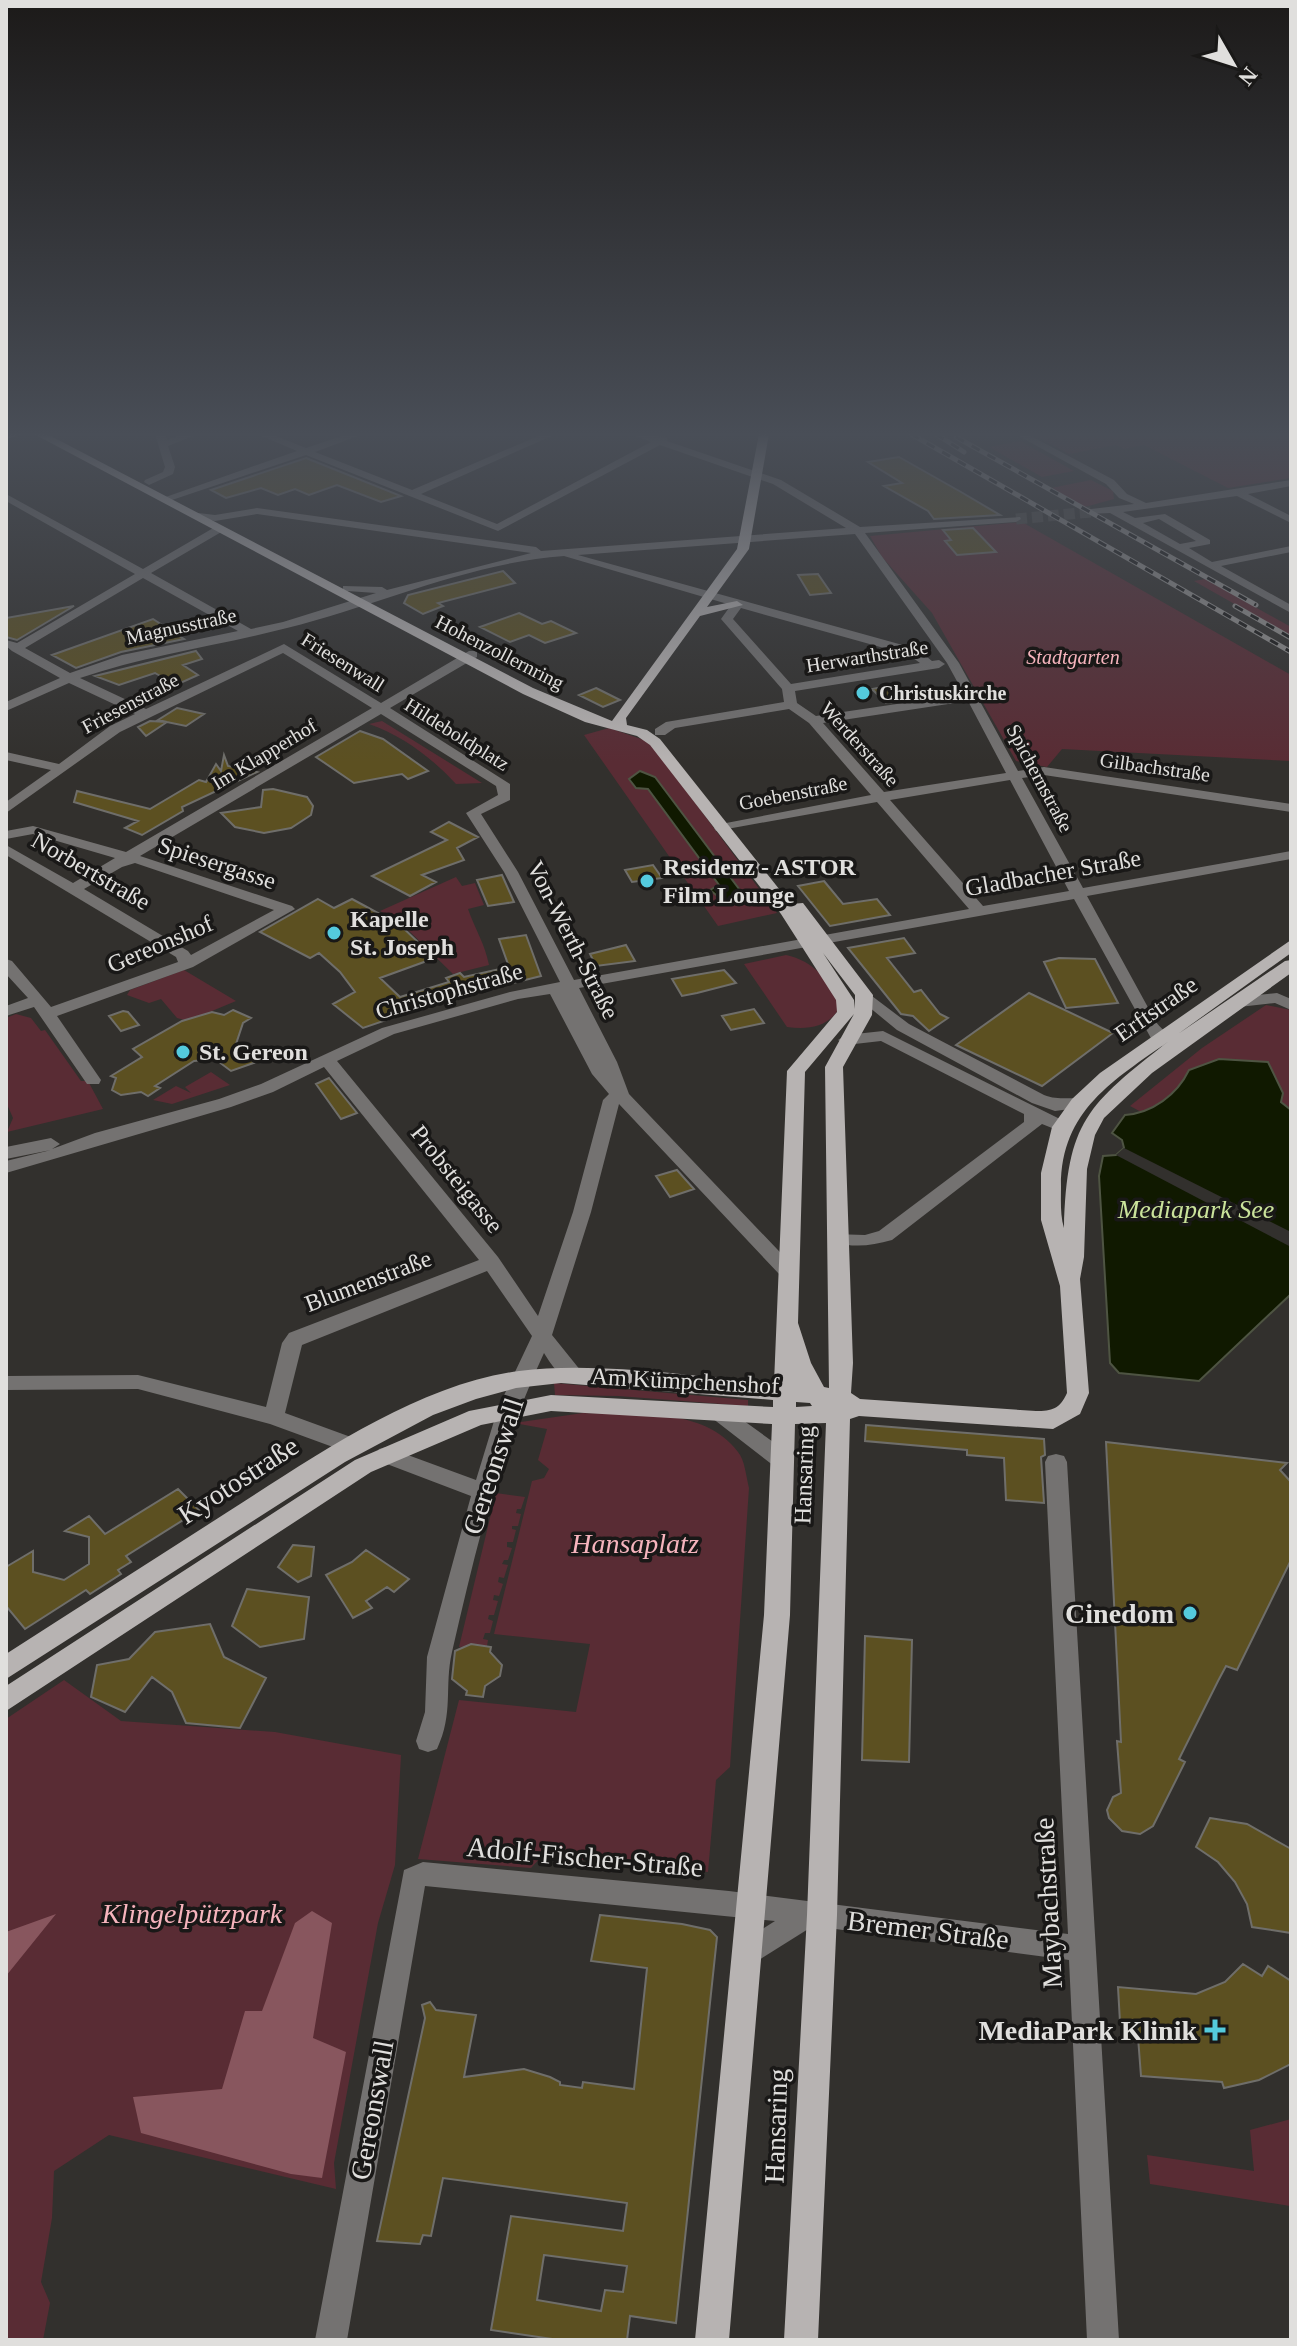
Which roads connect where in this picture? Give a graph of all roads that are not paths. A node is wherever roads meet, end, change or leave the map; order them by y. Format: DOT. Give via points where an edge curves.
graph roads {
  1 [pos="86,543"];
  2 [pos="186,543"];
  3 [pos="256,543"];
  4 [pos="258,543"];
  5 [pos="487,543"];
  6 [pos="691,543"];
  7 [pos="744,543"];
  8 [pos="867,543"];
  9 [pos="1173,543"];
  10 [pos="1198,543"];
  11 [pos="505,546"];
  12 [pos="1179,547"];
  13 [pos="1291,549"];
  14 [pos="558,552"];
  15 [pos="500,563"];
  16 [pos="1212,565"];
  17 [pos="141,574"];
  18 [pos="347,588"];
  19 [pos="401,589"];
  20 [pos="365,601"];
  21 [pos="701,605"];
  22 [pos="737,605"];
  23 [pos="1291,610"];
  24 [pos="248,632"];
  25 [pos="11,644"];
  26 [pos="284,648"];
  27 [pos="470,656"];
  28 [pos="953,663"];
  29 [pos="929,665"];
  30 [pos="69,678"];
  31 [pos="788,688"];
  32 [pos="636,695"];
  33 [pos="972,697"];
  34 [pos="791,705"];
  35 [pos="6,707"];
  36 [pos="380,709"];
  37 [pos="145,714"];
  38 [pos="814,720"];
  39 [pos="615,721"];
  40 [pos="660,732"];
  41 [pos="6,756"];
  42 [pos="60,768"];
  43 [pos="1013,774"];
  44 [pos="881,797"];
  45 [pos="1291,808"];
  46 [pos="6,809"];
  47 [pos="473,813"];
  48 [pos="727,826"];
  49 [pos="6,835"];
  50 [pos="6,849"];
  51 [pos="1291,855"];
  52 [pos="119,863"];
  53 [pos="75,888"];
  54 [pos="1076,892"];
  55 [pos="287,909"];
  56 [pos="978,910"];
  57 [pos="815,942"];
  58 [pos="1291,945"];
  59 [pos="6,964"];
  60 [pos="187,964"];
  61 [pos="1291,965"];
  62 [pos="1273,978"];
  63 [pos="561,987"];
  64 [pos="864,995"];
  65 [pos="1284,1001"];
  66 [pos="1239,1002"];
  67 [pos="43,1007"];
  68 [pos="6,1011"];
  69 [pos="1158,1037"];
  70 [pos="846,1040"];
  71 [pos="1176,1047"];
  72 [pos="326,1059"];
  73 [pos="93,1080"];
  74 [pos="621,1093"];
  75 [pos="1079,1103"];
  76 [pos="1032,1112"];
  77 [pos="1062,1127"];
  78 [pos="101,1137"];
  79 [pos="9,1151"];
  80 [pos="6,1167"];
  81 [pos="840,1238"];
  82 [pos="491,1262"];
  83 [pos="787,1270"];
  84 [pos="1071,1286"];
  85 [pos="787,1309"];
  86 [pos="542,1335"];
  87 [pos="575,1376"];
  88 [pos="522,1378"];
  89 [pos="6,1383"];
  90 [pos="815,1395"];
  91 [pos="783,1404"];
  92 [pos="508,1408"];
  93 [pos="841,1412"];
  94 [pos="719,1413"];
  95 [pos="274,1417"];
  96 [pos="352,1446"];
  97 [pos="386,1455"];
  98 [pos="782,1460"];
  99 [pos="1056,1462"];
  100 [pos="483,1492"];
  101 [pos="6,1668"];
  102 [pos="6,1700"];
  103 [pos="428,1741"];
  104 [pos="413,1879"];
  105 [pos="752,1907"];
  106 [pos="816,1915"];
  107 [pos="1082,1949"];
  108 [pos="746,1955"];
  109 [pos="331,2340"];
  110 [pos="712,2340"];
  111 [pos="801,2340"];
  112 [pos="1103,2340"];
  1 -- 17 [label="street"];
  2 -- 17 [label="street"];
  3 -- 20 [label="main road, Hohenzollernring"];
  4 -- 18 [label="main road, Hohenzollernring"];
  5 -- 11 [label="street"];
  6 -- 14 [label="street"];
  7 -- 21 [label="main road"];
  8 -- 28 [label="street, Spichernstraße"];
  9 -- 12 [label="street"];
  10 -- 12 [label="street"];
  11 -- 14 [label="street"];
  11 -- 15 [label="street" via="512,553"];
  12 -- 16 [label="street"];
  13 -- 16 [label="street"];
  14 -- 15 [label="street"];
  14 -- 21 [label="street" via="684,589"];
  15 -- 19 [label="street"];
  16 -- 23 [label="street"];
  17 -- 24 [label="street"];
  17 -- 25 [label="street"];
  18 -- 19 [label="street"];
  18 -- 20 [label="main road, Hohenzollernring"];
  19 -- 20 [label="street, Magnusstraße"];
  20 -- 24 [label="street, Magnusstraße"];
  20 -- 27 [label="main road, Hohenzollernring"];
  21 -- 22 [label="main road"];
  21 -- 22 [label="street"];
  21 -- 32 [label="main road"];
  22 -- 29 [label="street" via="913,652"];
  22 -- 31 [label="street" via="727,619"];
  24 -- 30 [label="street, Magnusstraße" via="140,654"];
  25 -- 30 [label="street"];
  26 -- 36 [label="street, Friesenwall"];
  26 -- 37 [label="street, Friesenstraße"];
  27 -- 36 [label="street, Im Klapperhof"];
  27 -- 39 [label="main road, Hohenzollernring" via="528,691"];
  28 -- 29 [label="street, Herwarthstraße"];
  28 -- 33 [label="street, Spichernstraße"];
  29 -- 31 [label="street, Herwarthstraße"];
  30 -- 35 [label="street, Magnusstraße"];
  30 -- 37 [label="street"];
  31 -- 34 [label="street, Werderstraße"];
  32 -- 39 [label="main road"];
  32 -- 39 [label="main road"];
  33 -- 38 [label="street"];
  33 -- 43 [label="street, Spichernstraße"];
  34 -- 38 [label="street, Werderstraße"];
  34 -- 40 [label="street, Herwarthstraße" via="671,725"];
  36 -- 47 [label="street, Hildeboldplatz" via="503,784 505,797"];
  36 -- 52 [label="street, Im Klapperhof"];
  37 -- 42 [label="street, Friesenstraße"];
  38 -- 44 [label="street, Werderstraße"];
  39 -- 40 [label="main road"];
  39 -- 48 [label="main road" via="655,742"];
  40 -- 48 [label="main road"];
  41 -- 42 [label="street"];
  42 -- 46 [label="street, Friesenstraße"];
  43 -- 44 [label="street, Goebenstraße"];
  43 -- 45 [label="street, Gilbachstraße" via="1044,771"];
  43 -- 54 [label="street, Spichernstraße"];
  44 -- 48 [label="street, Goebenstraße"];
  44 -- 56 [label="street, Werderstraße"];
  47 -- 63 [label="street, Von-Werth-Straße" via="511,872"];
  48 -- 57 [label="main road"];
  49 -- 52 [label="street, Spiesergasse" via="33,830 123,856"];
  50 -- 53 [label="street, Norbertstraße"];
  51 -- 54 [label="street, Gladbacher Straße"];
  52 -- 53 [label="street, Im Klapperhof"];
  52 -- 55 [label="street, Spiesergasse" via="136,859"];
  53 -- 60 [label="street, Norbertstraße" via="183,954"];
  54 -- 56 [label="street, Gladbacher Straße"];
  54 -- 69 [label="street, Spichernstraße"];
  55 -- 60 [label="street, Gereonshof"];
  56 -- 57 [label="street, Gladbacher Straße"];
  57 -- 63 [label="street, Christophstraße"];
  57 -- 64 [label="main road"];
  57 -- 83 [label="main road, Hansaring" via="846,1012 796,1071"];
  58 -- 69 [label="main road, Erftstraße"];
  59 -- 67 [label="street"];
  60 -- 67 [label="street, Gereonshof"];
  61 -- 62 [label="main road, Erftstraße"];
  62 -- 65 [label="street"];
  62 -- 66 [label="main road, Erftstraße"];
  63 -- 72 [label="street, Christophstraße" via="429,1018"];
  63 -- 74 [label="street, Von-Werth-Straße" via="609,1062"];
  64 -- 70 [label="main road, Hansaring" via="862,1018"];
  64 -- 75 [label="street" via="893,1022 1038,1099 1055,1106"];
  65 -- 66 [label="street"];
  66 -- 71 [label="main road, Erftstraße"];
  67 -- 68 [label="street, Gereonshof"];
  67 -- 73 [label="street"];
  69 -- 71 [label="street"];
  69 -- 75 [label="main road, Erftstraße"];
  70 -- 76 [label="street" via="883,1036"];
  70 -- 81 [label="main road, Hansaring" via="834,1067"];
  71 -- 84 [label="main road, Erftstraße" via="1118,1091 1085,1133 1076,1178"];
  72 -- 78 [label="street, Christophstraße" via="225,1103"];
  72 -- 82 [label="street, Probsteigasse"];
  74 -- 83 [label="street, Von-Werth-Straße"];
  74 -- 86 [label="street, Gereonswall" via="612,1100"];
  75 -- 77 [label="main road, Erftstraße"];
  76 -- 77 [label="street"];
  76 -- 81 [label="street" via="1033,1124 885,1236 865,1241"];
  77 -- 84 [label="main road" via="1051,1173 1051,1220"];
  78 -- 79 [label="street"];
  78 -- 80 [label="street"];
  81 -- 93 [label="main road, Hansaring"];
  82 -- 86 [label="street, Probsteigasse"];
  82 -- 95 [label="street, Blumenstraße" via="296,1338"];
  83 -- 85 [label="main road, Hansaring"];
  84 -- 93 [label="main road, Am Kümpchenshof" via="1078,1382 1072,1408 1053,1420"];
  85 -- 90 [label="main road" via="800,1363"];
  85 -- 91 [label="main road, Hansaring"];
  86 -- 87 [label="street"];
  86 -- 88 [label="street, Gereonswall"];
  87 -- 88 [label="main road, Am Kümpchenshof"];
  87 -- 91 [label="main road, Am Kümpchenshof"];
  88 -- 92 [label="street, Gereonswall"];
  88 -- 96 [label="main road, Kyotostraße" via="430,1409"];
  89 -- 95 [label="street" via="138,1382"];
  90 -- 91 [label="main road, Am Kümpchenshof"];
  90 -- 93 [label="main road" via="828,1409"];
  91 -- 93 [label="main road, Am Kümpchenshof"];
  91 -- 94 [label="main road, Am Kümpchenshof"];
  91 -- 98 [label="main road, Hansaring"];
  92 -- 94 [label="main road, Am Kümpchenshof" via="587,1403"];
  92 -- 97 [label="main road"];
  92 -- 100 [label="street, Gereonswall"];
  93 -- 106 [label="main road, Hansaring"];
  94 -- 98 [label="street, Hansaring"];
  95 -- 96 [label="street"];
  96 -- 101 [label="main road, Kyotostraße"];
  97 -- 100 [label="street"];
  97 -- 102 [label="main road" via="332,1485"];
  98 -- 105 [label="main road, Hansaring" via="777,1615"];
  99 -- 107 [label="street, Maybachstraße"];
  100 -- 103 [label="street, Gereonswall" via="439,1657 437,1712"];
  104 -- 105 [label="street, Adolf-Fischer-Straße" via="423,1874 542,1883"];
  104 -- 109 [label="street, Gereonswall"];
  105 -- 106 [label="street"];
  105 -- 108 [label="main road, Hansaring"];
  106 -- 107 [label="street, Bremer Straße"];
  106 -- 108 [label="street"];
  106 -- 111 [label="main road, Hansaring"];
  107 -- 112 [label="street, Maybachstraße"];
  108 -- 110 [label="main road, Hansaring"];
}
